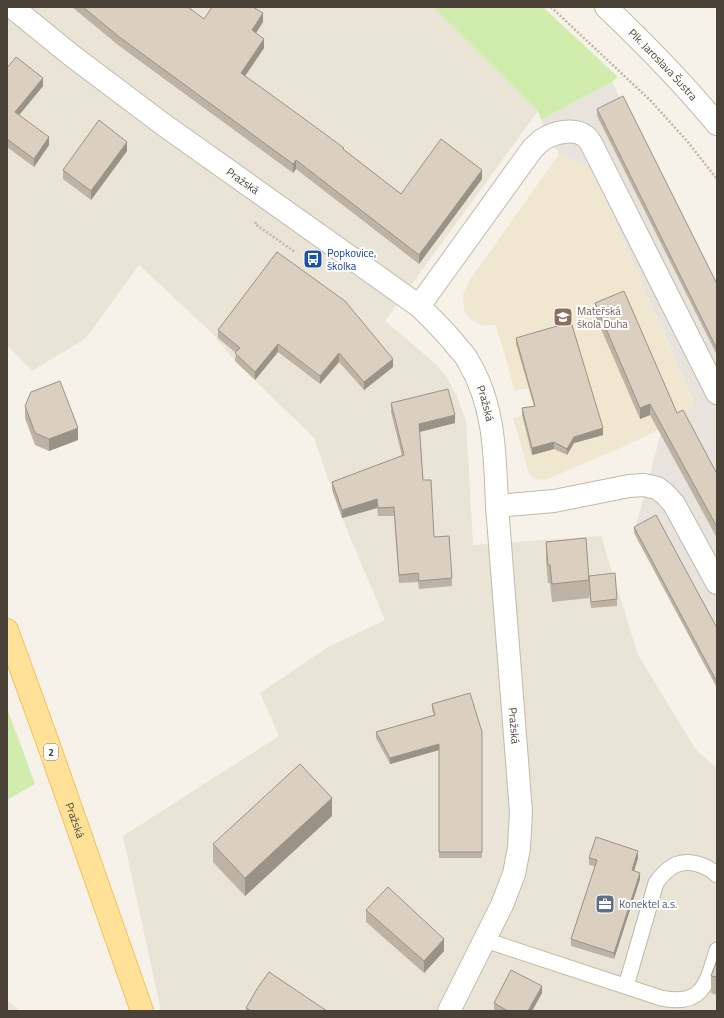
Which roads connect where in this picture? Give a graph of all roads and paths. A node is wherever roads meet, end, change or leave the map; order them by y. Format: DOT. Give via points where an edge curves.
graph roads {
  1 [pos="12,7"];
  2 [pos="551,7"];
  3 [pos="606,7"];
  4 [pos="717,124"];
  5 [pos="717,179"];
  6 [pos="270,200"];
  7 [pos="300,256"];
  8 [pos="419,306"];
  9 [pos="717,393"];
  10 [pos="497,506"];
  11 [pos="717,583"];
  12 [pos="7,630"];
  13 [pos="717,875"];
  14 [pos="484,940"];
  15 [pos="717,950"];
  16 [pos="626,986"];
  17 [pos="142,1011"];
  18 [pos="450,1011"];
  1 -- 6 [label="street, Pražská" via="164,125"];
  2 -- 5 [label="path" via="651,101"];
  3 -- 4 [label="street, Plk. Jaroslava Šustra" via="664,64"];
  6 -- 7 [label="path" via="255,224"];
  6 -- 8 [label="street, Pražská"];
  8 -- 9 [label="street" via="533,148 553,135 578,133 587,137 593,147"];
  8 -- 10 [label="street, Pražská" via="468,360 488,404 495,456"];
  10 -- 11 [label="street" via="554,501 629,486 644,485 657,488 674,504"];
  10 -- 14 [label="street, Pražská" via="521,812 519,848 514,874 502,906"];
  12 -- 17 [label="main road, Pražská / 2"];
  13 -- 16 [label="lane" via="696,863 676,864 662,875 656,883"];
  14 -- 16 [label="lane"];
  14 -- 18 [label="street, Pražská"];
  15 -- 16 [label="lane" via="708,979 698,994 671,1000"];
}
